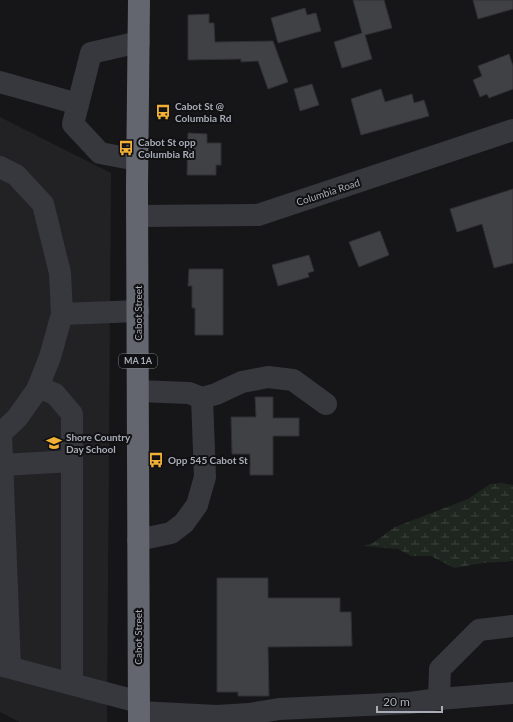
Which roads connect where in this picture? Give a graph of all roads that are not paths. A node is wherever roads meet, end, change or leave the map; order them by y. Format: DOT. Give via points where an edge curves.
graph roads {
  1 [pos="139,0"];
  2 [pos="139,42"];
  3 [pos="0,82"];
  4 [pos="78,104"];
  5 [pos="513,130"];
  6 [pos="137,160"];
  7 [pos="0,168"];
  8 [pos="137,216"];
  9 [pos="138,311"];
  10 [pos="62,314"];
  11 [pos="38,387"];
  12 [pos="138,391"];
  13 [pos="202,398"];
  14 [pos="326,404"];
  15 [pos="1,434"];
  16 [pos="72,461"];
  17 [pos="2,465"];
  18 [pos="138,540"];
  19 [pos="513,626"];
  20 [pos="5,666"];
  21 [pos="72,684"];
  22 [pos="513,693"];
  23 [pos="439,699"];
  24 [pos="139,712"];
  1 -- 2 [label="highway, Cabot Street / MA 1A"];
  2 -- 4 [label="street" via="91,53"];
  2 -- 6 [label="highway, Cabot Street / MA 1A"];
  3 -- 4 [label="street"];
  4 -- 6 [label="street" via="73,124 100,153"];
  5 -- 8 [label="street, Columbia Road" via="258,215"];
  6 -- 8 [label="highway, Cabot Street / MA 1A"];
  7 -- 10 [label="street" via="16,174 43,204 60,273"];
  8 -- 9 [label="highway, Cabot Street / MA 1A"];
  9 -- 10 [label="street"];
  9 -- 12 [label="highway, Cabot Street / MA 1A"];
  10 -- 11 [label="street" via="50,357"];
  11 -- 15 [label="street" via="17,418"];
  11 -- 16 [label="street" via="55,394 72,414"];
  12 -- 13 [label="street" via="189,393"];
  12 -- 18 [label="highway, Cabot Street / MA 1A"];
  13 -- 14 [label="street" via="242,382 268,377 293,380"];
  13 -- 18 [label="street" via="205,477 197,505 184,522 171,533"];
  15 -- 17 [label="street"];
  16 -- 17 [label="street"];
  16 -- 21 [label="street"];
  17 -- 20 [label="street"];
  18 -- 24 [label="highway, Cabot Street / MA 1A"];
  19 -- 23 [label="street" via="479,630 440,669"];
  20 -- 21 [label="street"];
  21 -- 24 [label="street"];
  22 -- 23 [label="street"];
  23 -- 24 [label="street" via="410,704 279,709 217,716"];
}
